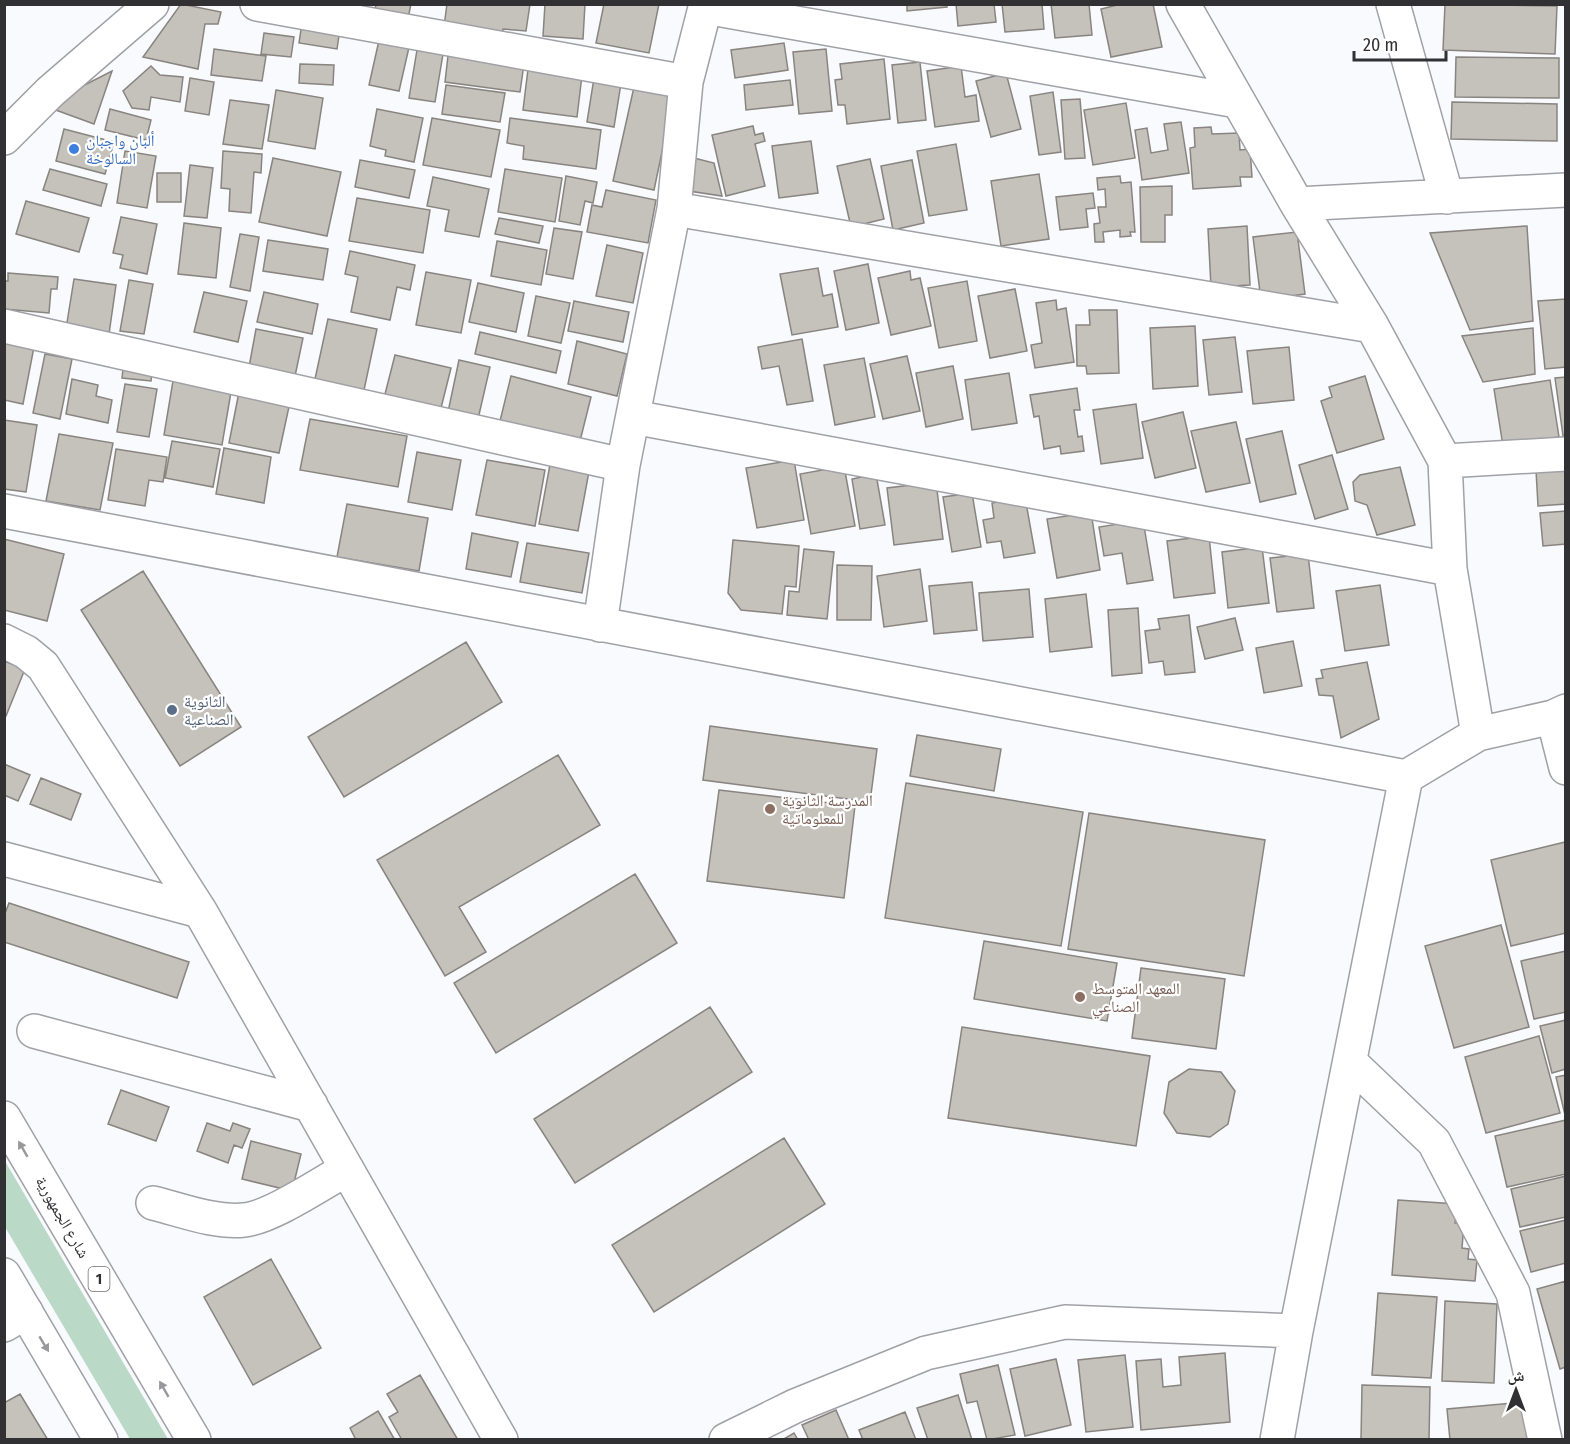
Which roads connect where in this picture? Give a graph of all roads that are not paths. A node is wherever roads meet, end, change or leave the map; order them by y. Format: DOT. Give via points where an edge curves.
graph roads {
  1 [pos="152,4"];
  2 [pos="257,4"];
  3 [pos="1183,4"];
  4 [pos="1393,4"];
  5 [pos="706,6"];
  6 [pos="686,82"];
  7 [pos="1238,101"];
  8 [pos="4,138"];
  9 [pos="1566,190"];
  10 [pos="1447,197"];
  11 [pos="1297,204"];
  12 [pos="674,209"];
  13 [pos="4,326"];
  14 [pos="1372,326"];
  15 [pos="633,417"];
  16 [pos="1566,454"];
  17 [pos="1445,460"];
  18 [pos="623,465"];
  19 [pos="4,511"];
  20 [pos="1450,569"];
  21 [pos="600,625"];
  22 [pos="4,641"];
  23 [pos="1559,714"];
  24 [pos="1478,734"];
  25 [pos="1566,768"];
  26 [pos="1406,777"];
  27 [pos="4,859"];
  28 [pos="200,911"];
  29 [pos="34,1031"];
  30 [pos="1350,1062"];
  31 [pos="311,1105"];
  32 [pos="4,1118"];
  33 [pos="347,1169"];
  34 [pos="153,1203"];
  35 [pos="4,1275"];
  36 [pos="15,1318"];
  37 [pos="1296,1331"];
  38 [pos="101,1440"];
  39 [pos="194,1440"];
  40 [pos="501,1440"];
  41 [pos="726,1440"];
  42 [pos="1277,1440"];
  43 [pos="1545,1440"];
  1 -- 8 [label="street" via="50,92"];
  2 -- 6 [label="street"];
  3 -- 7 [label="street"];
  4 -- 10 [label="street"];
  5 -- 6 [label="street"];
  5 -- 7 [label="street"];
  6 -- 12 [label="street"];
  7 -- 11 [label="street"];
  9 -- 10 [label="street"];
  10 -- 11 [label="street"];
  11 -- 14 [label="street"];
  12 -- 14 [label="street"];
  12 -- 15 [label="street"];
  13 -- 18 [label="street"];
  14 -- 17 [label="street"];
  15 -- 18 [label="street"];
  15 -- 20 [label="street"];
  16 -- 17 [label="street"];
  17 -- 20 [label="street"];
  18 -- 21 [label="street"];
  19 -- 21 [label="street"];
  20 -- 24 [label="street"];
  21 -- 26 [label="street"];
  22 -- 28 [label="street" via="43,666"];
  23 -- 24 [label="street"];
  23 -- 25 [label="street"];
  24 -- 26 [label="street"];
  26 -- 30 [label="street"];
  27 -- 28 [label="street"];
  28 -- 31 [label="street"];
  29 -- 31 [label="street"];
  30 -- 37 [label="street"];
  30 -- 43 [label="street" via="1434,1142 1513,1293"];
  31 -- 33 [label="street"];
  39 -- 32 [label="street, شارع الجمهورية / 1, one-way"];
  33 -- 34 [label="street" via="269,1213 245,1220 214,1219"];
  33 -- 40 [label="street"];
  35 -- 36 [label="street"];
  36 -- 38 [label="street, one-way"];
  37 -- 41 [label="street" via="1065,1322 927,1353 795,1406"];
  37 -- 42 [label="street"];
}
